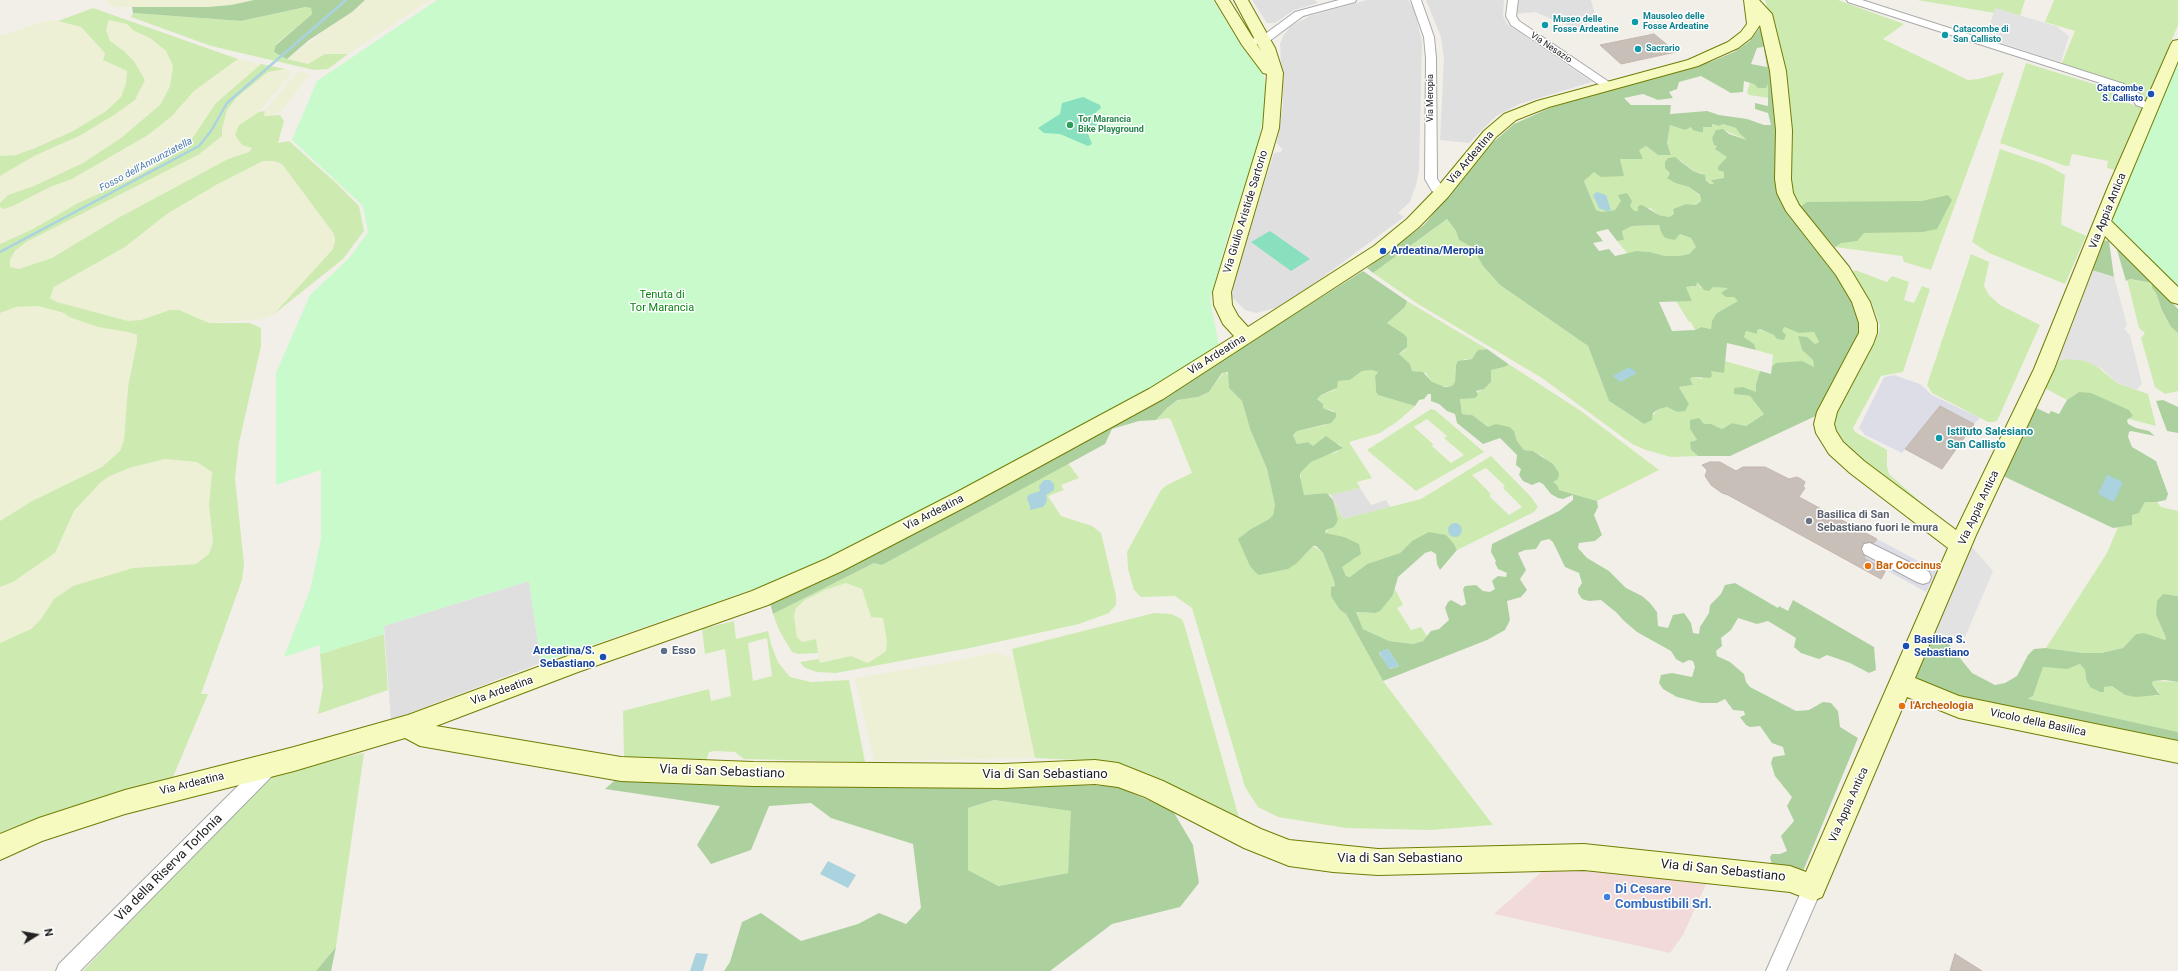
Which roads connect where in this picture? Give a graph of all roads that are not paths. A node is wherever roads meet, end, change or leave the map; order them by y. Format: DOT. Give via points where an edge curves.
graph roads {
  1 [pos="1222,0"];
  2 [pos="1241,0"];
  3 [pos="1352,0"];
  4 [pos="1416,0"];
  5 [pos="1513,0"];
  6 [pos="1852,0"];
  7 [pos="1751,1"];
  8 [pos="1327,3"];
  9 [pos="1264,40"];
  10 [pos="1247,42"];
  11 [pos="2178,44"];
  12 [pos="1274,79"];
  13 [pos="1608,86"];
  14 [pos="2151,107"];
  15 [pos="1442,193"];
  16 [pos="2103,223"];
  17 [pos="2178,298"];
  18 [pos="1248,336"];
  19 [pos="1961,546"];
  20 [pos="1870,549"];
  21 [pos="1923,577"];
  22 [pos="1902,683"];
  23 [pos="408,726"];
  24 [pos="2178,752"];
  25 [pos="272,764"];
  26 [pos="0,847"];
  27 [pos="1813,888"];
  28 [pos="66,971"];
  29 [pos="1776,971"];
  1 -- 10 [label="main road"];
  2 -- 9 [label="main road, Via Giulio Aristide Sartorio"];
  3 -- 8 [label="street"];
  4 -- 15 [label="street, Via Meropia" via="1430,48 1431,179"];
  5 -- 13 [label="street, Via Nesazio" via="1511,13 1514,22"];
  6 -- 14 [label="street" via="2120,86 2136,96 2140,103"];
  7 -- 13 [label="main road, Via Ardeatina" via="1754,24 1732,45 1693,63"];
  7 -- 19 [label="main road" via="1765,14 1778,71 1784,130 1785,193 1792,207 1843,271 1861,302 1868,323 1868,333 1863,344 1826,412 1826,433 1836,448 1857,467"];
  8 -- 9 [label="street" via="1293,17"];
  9 -- 10 [label="street"];
  9 -- 12 [label="main road, Via Giulio Aristide Sartorio" via="1272,59"];
  10 -- 12 [label="main road"];
  11 -- 14 [label="main road, Via Appia Antica"];
  12 -- 18 [label="main road, Via Giulio Aristide Sartorio" via="1274,106 1270,128 1222,292 1223,305 1230,319"];
  13 -- 15 [label="main road, Via Ardeatina" via="1536,106 1510,117 1474,151"];
  14 -- 16 [label="main road, Via Appia Antica"];
  15 -- 18 [label="main road, Via Ardeatina" via="1413,223 1385,246"];
  16 -- 17 [label="main road"];
  16 -- 19 [label="main road, Via Appia Antica" via="2044,369"];
  18 -- 23 [label="main road, Via Ardeatina" via="1149,398 964,498 802,581"];
  19 -- 22 [label="main road, Via Appia Antica"];
  20 -- 21 [label="street"];
  22 -- 24 [label="main road, Vicolo della Basilica" via="1959,707"];
  22 -- 27 [label="main road, Via Appia Antica"];
  23 -- 25 [label="main road, Via Ardeatina"];
  23 -- 27 [label="main road, Via di San Sebastiano" via="420,735 621,769 752,774 1003,776 1095,772 1118,775 1154,788 1253,839 1289,853 1334,860 1378,862 1584,857 1790,879"];
  25 -- 26 [label="main road, Via Ardeatina" via="112,805"];
  25 -- 28 [label="street, Via della Riserva Torlonia"];
  27 -- 29 [label="street, Via Appia Antica"];
}
